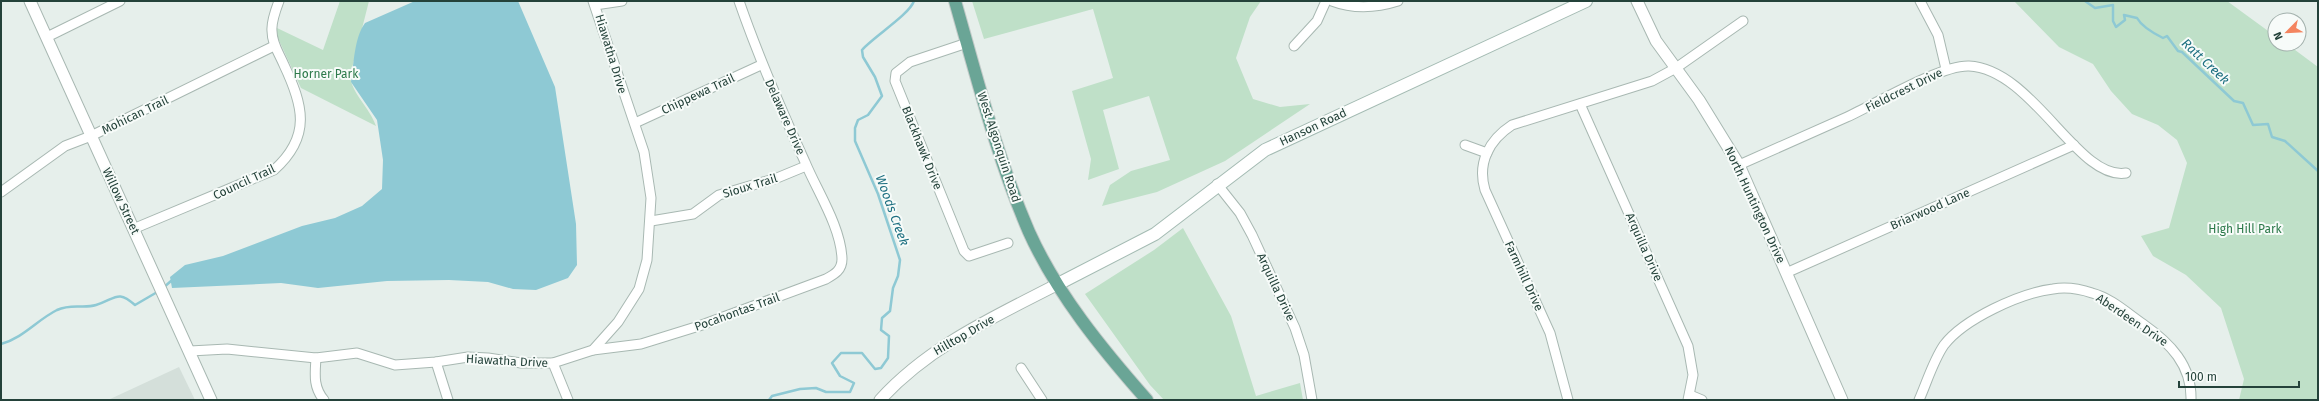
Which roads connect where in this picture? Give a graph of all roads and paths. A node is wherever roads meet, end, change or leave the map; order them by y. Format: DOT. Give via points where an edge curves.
graph roads {
  1 [pos="30,1"];
  2 [pos="120,1"];
  3 [pos="279,1"];
  4 [pos="622,1"];
  5 [pos="739,1"];
  6 [pos="955,1"];
  7 [pos="1326,1"];
  8 [pos="1332,1"];
  9 [pos="1398,1"];
  10 [pos="1586,1"];
  11 [pos="1637,1"];
  12 [pos="1920,1"];
  13 [pos="594,3"];
  14 [pos="1743,21"];
  15 [pos="47,37"];
  16 [pos="967,43"];
  17 [pos="274,46"];
  18 [pos="1294,46"];
  19 [pos="761,65"];
  20 [pos="1676,68"];
  21 [pos="1946,69"];
  22 [pos="1580,104"];
  23 [pos="635,123"];
  24 [pos="91,136"];
  25 [pos="1465,145"];
  26 [pos="2074,145"];
  27 [pos="1487,153"];
  28 [pos="1739,165"];
  29 [pos="806,166"];
  30 [pos="2126,174"];
  31 [pos="1217,184"];
  32 [pos="1,192"];
  33 [pos="651,221"];
  34 [pos="134,229"];
  35 [pos="835,232"];
  36 [pos="1008,243"];
  37 [pos="1786,273"];
  38 [pos="1058,284"];
  39 [pos="593,350"];
  40 [pos="190,351"];
  41 [pos="316,358"];
  42 [pos="436,362"];
  43 [pos="553,363"];
  44 [pos="1021,368"];
  45 [pos="1689,397"];
  46 [pos="211,400"];
  47 [pos="324,400"];
  48 [pos="448,400"];
  49 [pos="568,400"];
  50 [pos="880,400"];
  51 [pos="1042,400"];
  52 [pos="1147,400"];
  53 [pos="1312,400"];
  54 [pos="1568,400"];
  55 [pos="1702,400"];
  56 [pos="1842,400"];
  57 [pos="1919,400"];
  58 [pos="2191,400"];
  1 -- 15 [label="street, Willow Street"];
  2 -- 15 [label="street"];
  3 -- 17 [label="street, Council Trail" via="271,30"];
  4 -- 13 [label="street"];
  5 -- 19 [label="street, Delaware Drive"];
  6 -- 16 [label="main road, West Algonquin Road"];
  7 -- 18 [label="street" via="1317,21"];
  8 -- 9 [label="street" via="1356,7"];
  10 -- 31 [label="main road, Hanson Road" via="1265,150"];
  11 -- 20 [label="street, North Huntington Drive" via="1656,42"];
  12 -- 21 [label="street" via="1938,35"];
  13 -- 23 [label="street, Hiawatha Drive"];
  14 -- 20 [label="street, Farmhill Drive"];
  15 -- 24 [label="street, Willow Street"];
  16 -- 36 [label="street, Blackhawk Drive" via="910,62 896,73 895,81 964,251 969,256"];
  16 -- 38 [label="main road, West Algonquin Road" via="1005,171 1030,233"];
  17 -- 24 [label="street, Mohican Trail"];
  17 -- 34 [label="street, Council Trail" via="294,87 300,109 299,135 284,161 274,170"];
  19 -- 23 [label="street, Chippewa Trail"];
  19 -- 29 [label="street, Delaware Drive"];
  20 -- 22 [label="street, Farmhill Drive" via="1644,84"];
  20 -- 28 [label="street, North Huntington Drive"];
  21 -- 26 [label="street, Fieldcrest Drive" via="1969,66 1982,68 2007,79 2045,113"];
  21 -- 28 [label="street, Fieldcrest Drive" via="1848,117"];
  22 -- 27 [label="street, Farmhill Drive" via="1512,125 1497,137"];
  22 -- 45 [label="street, Arquilla Drive" via="1688,346 1693,375"];
  23 -- 33 [label="street, Hiawatha Drive" via="650,177"];
  24 -- 32 [label="street, Mohican Trail" via="65,146"];
  24 -- 34 [label="street, Willow Street"];
  25 -- 27 [label="street"];
  26 -- 30 [label="street, Fieldcrest Drive" via="2103,169 2112,174"];
  26 -- 37 [label="street, Briarwood Lane"];
  27 -- 54 [label="street, Farmhill Drive" via="1482,172 1485,190 1550,334"];
  28 -- 37 [label="street, North Huntington Drive"];
  29 -- 33 [label="street, Sioux Trail" via="795,172 719,195 693,214"];
  29 -- 35 [label="street, Delaware Drive" via="823,199"];
  31 -- 38 [label="main road, Hanson Road" via="1155,234"];
  31 -- 53 [label="street, Arquilla Drive" via="1240,213 1252,235 1295,328 1304,355"];
  33 -- 39 [label="street, Hiawatha Drive" via="647,260 639,289 618,322"];
  34 -- 40 [label="street, Willow Street"];
  35 -- 39 [label="street, Pocahontas Trail" via="842,260 840,268 830,277 699,326 641,344"];
  37 -- 56 [label="street, North Huntington Drive"];
  38 -- 50 [label="street, Hilltop Drive" via="955,337 910,370"];
  38 -- 52 [label="main road, West Algonquin Road" via="1107,354"];
  39 -- 43 [label="street, Hiawatha Drive"];
  40 -- 41 [label="street, Hiawatha Drive" via="227,349"];
  40 -- 46 [label="street, Willow Street"];
  41 -- 42 [label="street, Hiawatha Drive" via="357,354 395,365"];
  41 -- 47 [label="street" via="315,381"];
  42 -- 43 [label="street, Hiawatha Drive" via="468,357 521,363"];
  42 -- 48 [label="street"];
  43 -- 49 [label="street"];
  44 -- 51 [label="street"];
  45 -- 55 [label="street, Arquilla Drive"];
  57 -- 58 [label="street, Aberdeen Drive" via="1939,354 1958,329 1982,315 2028,295 2065,288 2091,292 2103,297 2161,336 2172,347 2185,368"];
}
